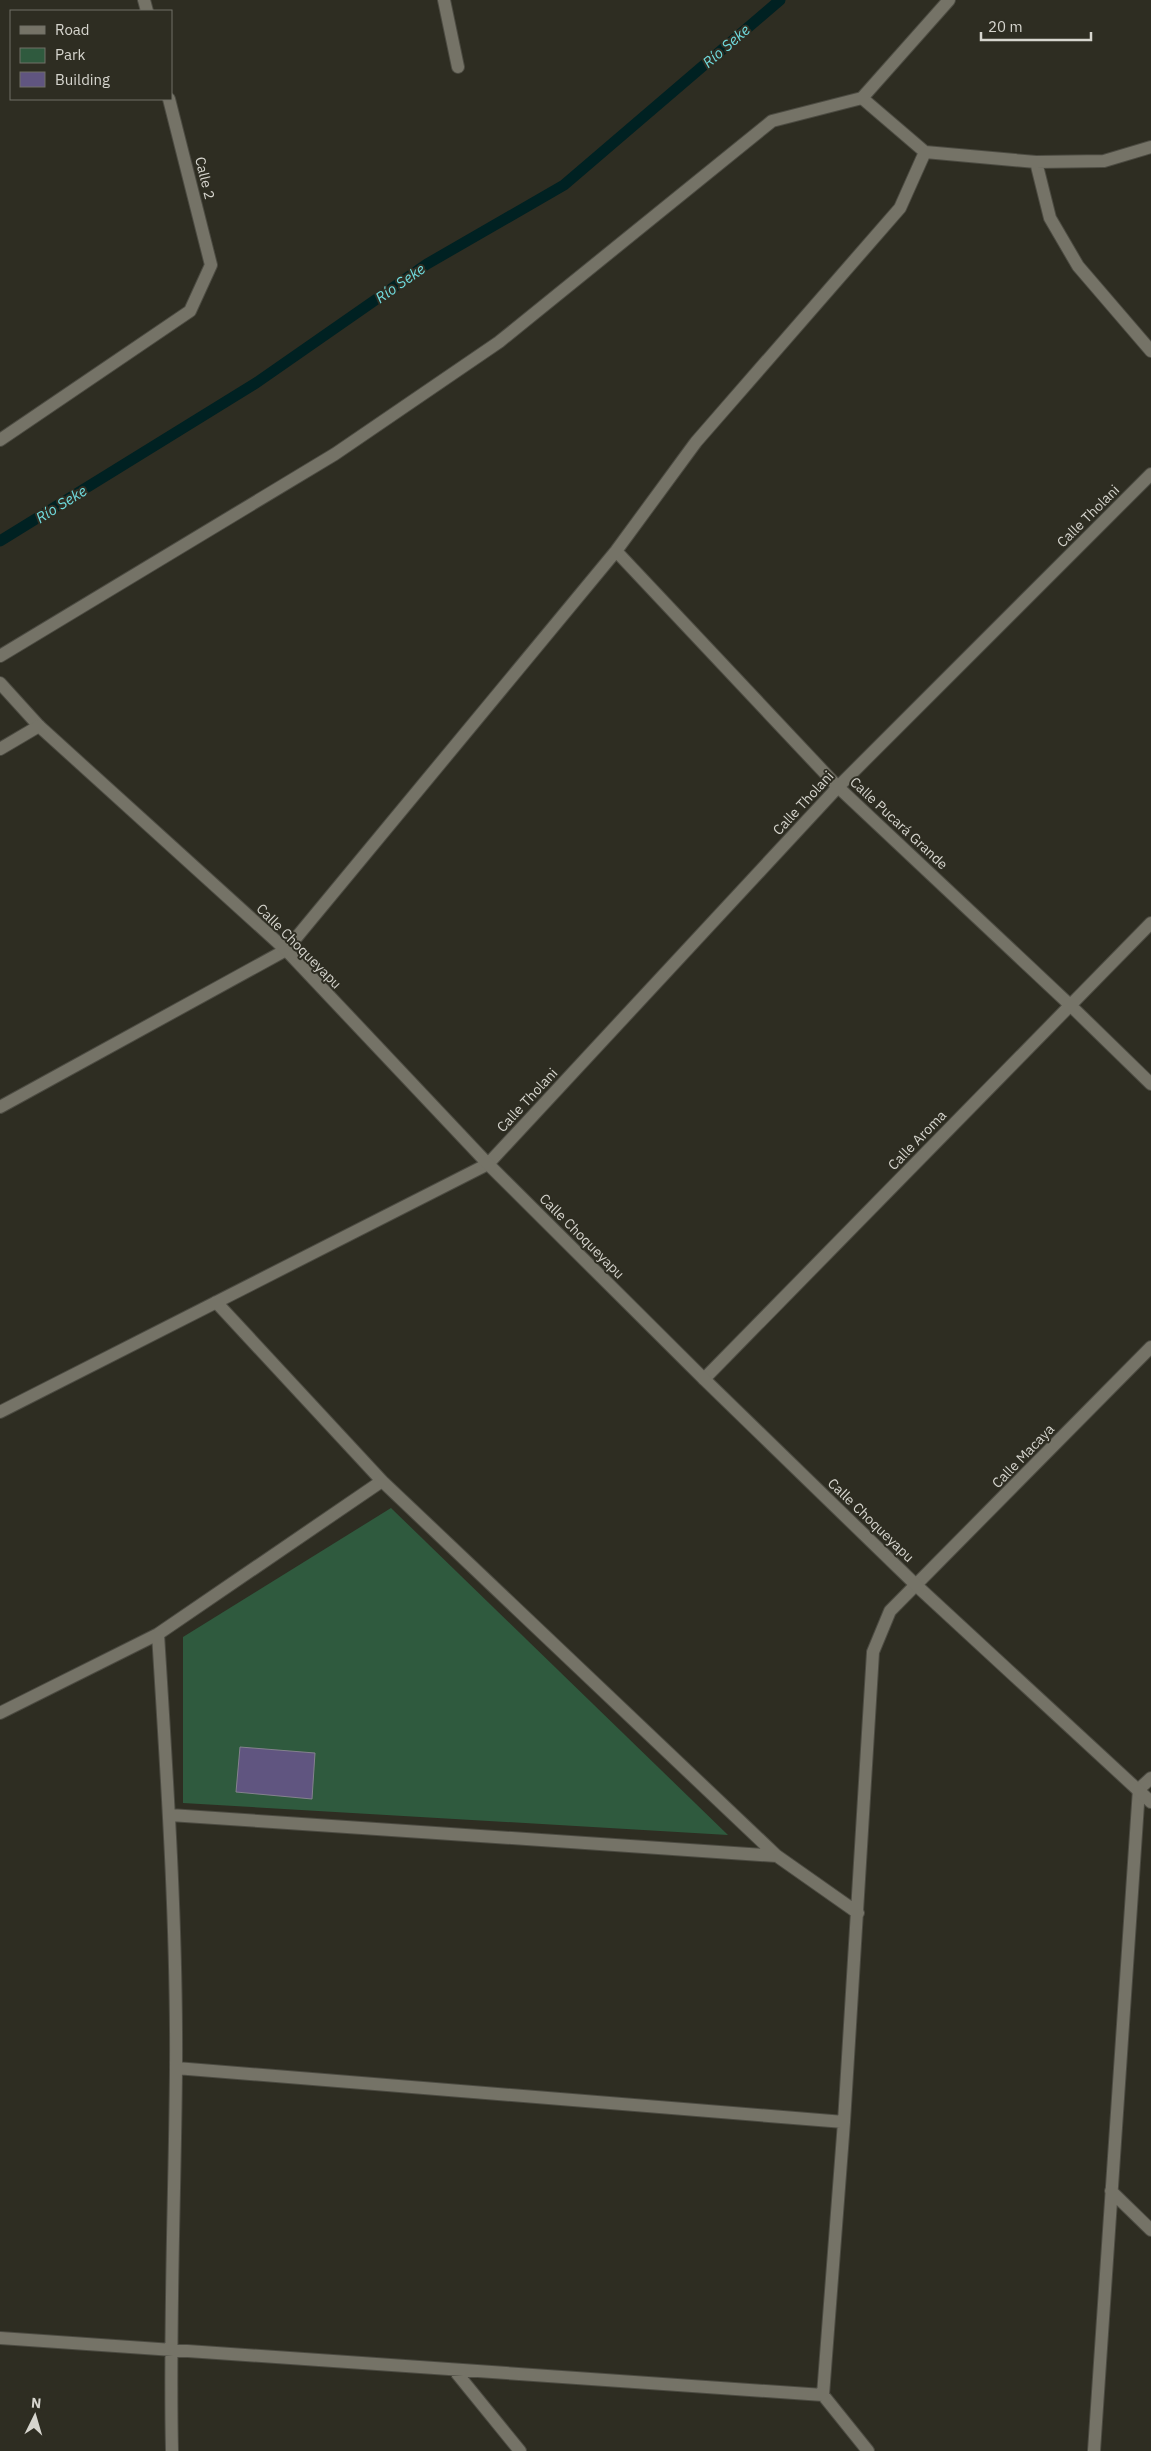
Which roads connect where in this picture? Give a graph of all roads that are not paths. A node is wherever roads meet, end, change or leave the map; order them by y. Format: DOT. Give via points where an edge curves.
graph roads {
  1 [pos="444,0"];
  2 [pos="948,0"];
  3 [pos="458,67"];
  4 [pos="862,98"];
  5 [pos="169,100"];
  6 [pos="1151,147"];
  7 [pos="925,152"];
  8 [pos="1036,162"];
  9 [pos="1151,351"];
  10 [pos="0,440"];
  11 [pos="1151,474"];
  12 [pos="616,551"];
  13 [pos="0,656"];
  14 [pos="0,683"];
  15 [pos="39,726"];
  16 [pos="0,749"];
  17 [pos="838,787"];
  18 [pos="1151,923"];
  19 [pos="286,950"];
  20 [pos="1070,1005"];
  21 [pos="1151,1084"];
  22 [pos="0,1107"];
  23 [pos="488,1164"];
  24 [pos="216,1302"];
  25 [pos="1151,1347"];
  26 [pos="704,1378"];
  27 [pos="0,1412"];
  28 [pos="382,1481"];
  29 [pos="917,1586"];
  30 [pos="158,1634"];
  31 [pos="0,1713"];
  32 [pos="1151,1778"];
  33 [pos="1139,1789"];
  34 [pos="1151,1802"];
  35 [pos="170,1815"];
  36 [pos="777,1856"];
  37 [pos="858,1913"];
  38 [pos="176,2068"];
  39 [pos="844,2122"];
  40 [pos="1111,2191"];
  41 [pos="1151,2230"];
  42 [pos="0,2338"];
  43 [pos="170,2351"];
  44 [pos="455,2371"];
  45 [pos="823,2395"];
  46 [pos="172,2451"];
  47 [pos="520,2451"];
  48 [pos="868,2451"];
  49 [pos="1094,2451"];
  1 -- 3 [label="street"];
  2 -- 4 [label="street"];
  4 -- 7 [label="street"];
  4 -- 13 [label="street" via="772,120 499,342 335,454"];
  5 -- 10 [label="street, Calle 2" via="211,265 190,311"];
  6 -- 8 [label="street" via="1104,161"];
  7 -- 8 [label="street"];
  7 -- 12 [label="street" via="900,208 696,442"];
  8 -- 9 [label="street" via="1050,218 1078,266"];
  11 -- 17 [label="street, Calle Tholani"];
  12 -- 17 [label="street, Calle Pucará Grande"];
  12 -- 19 [label="street"];
  14 -- 15 [label="street, Calle Choqueyapu"];
  15 -- 16 [label="street"];
  15 -- 19 [label="street, Calle Choqueyapu"];
  17 -- 20 [label="street, Calle Pucará Grande"];
  17 -- 23 [label="street, Calle Tholani"];
  18 -- 20 [label="street, Calle Aroma"];
  19 -- 22 [label="street"];
  19 -- 23 [label="street, Calle Choqueyapu"];
  20 -- 21 [label="street, Calle Pucará Grande"];
  20 -- 26 [label="street, Calle Aroma"];
  23 -- 24 [label="street"];
  23 -- 26 [label="street, Calle Choqueyapu"];
  24 -- 27 [label="street"];
  24 -- 28 [label="street"];
  25 -- 29 [label="street, Calle Macaya"];
  26 -- 29 [label="street, Calle Choqueyapu"];
  28 -- 30 [label="street"];
  28 -- 36 [label="street"];
  29 -- 33 [label="street, Calle Choqueyapu"];
  29 -- 37 [label="street, Calle Macaya" via="890,1611 873,1652"];
  30 -- 31 [label="street"];
  30 -- 35 [label="street"];
  32 -- 33 [label="street"];
  33 -- 34 [label="street, Calle Choqueyapu"];
  33 -- 40 [label="street"];
  35 -- 36 [label="street"];
  35 -- 38 [label="street"];
  36 -- 37 [label="street"];
  37 -- 39 [label="street, Calle Macaya"];
  38 -- 39 [label="street"];
  38 -- 43 [label="street"];
  39 -- 45 [label="street, Calle Macaya"];
  40 -- 41 [label="street"];
  40 -- 49 [label="street"];
  42 -- 43 [label="street"];
  43 -- 44 [label="street"];
  43 -- 46 [label="street"];
  44 -- 45 [label="street"];
  44 -- 47 [label="street"];
  45 -- 48 [label="street"];
}
